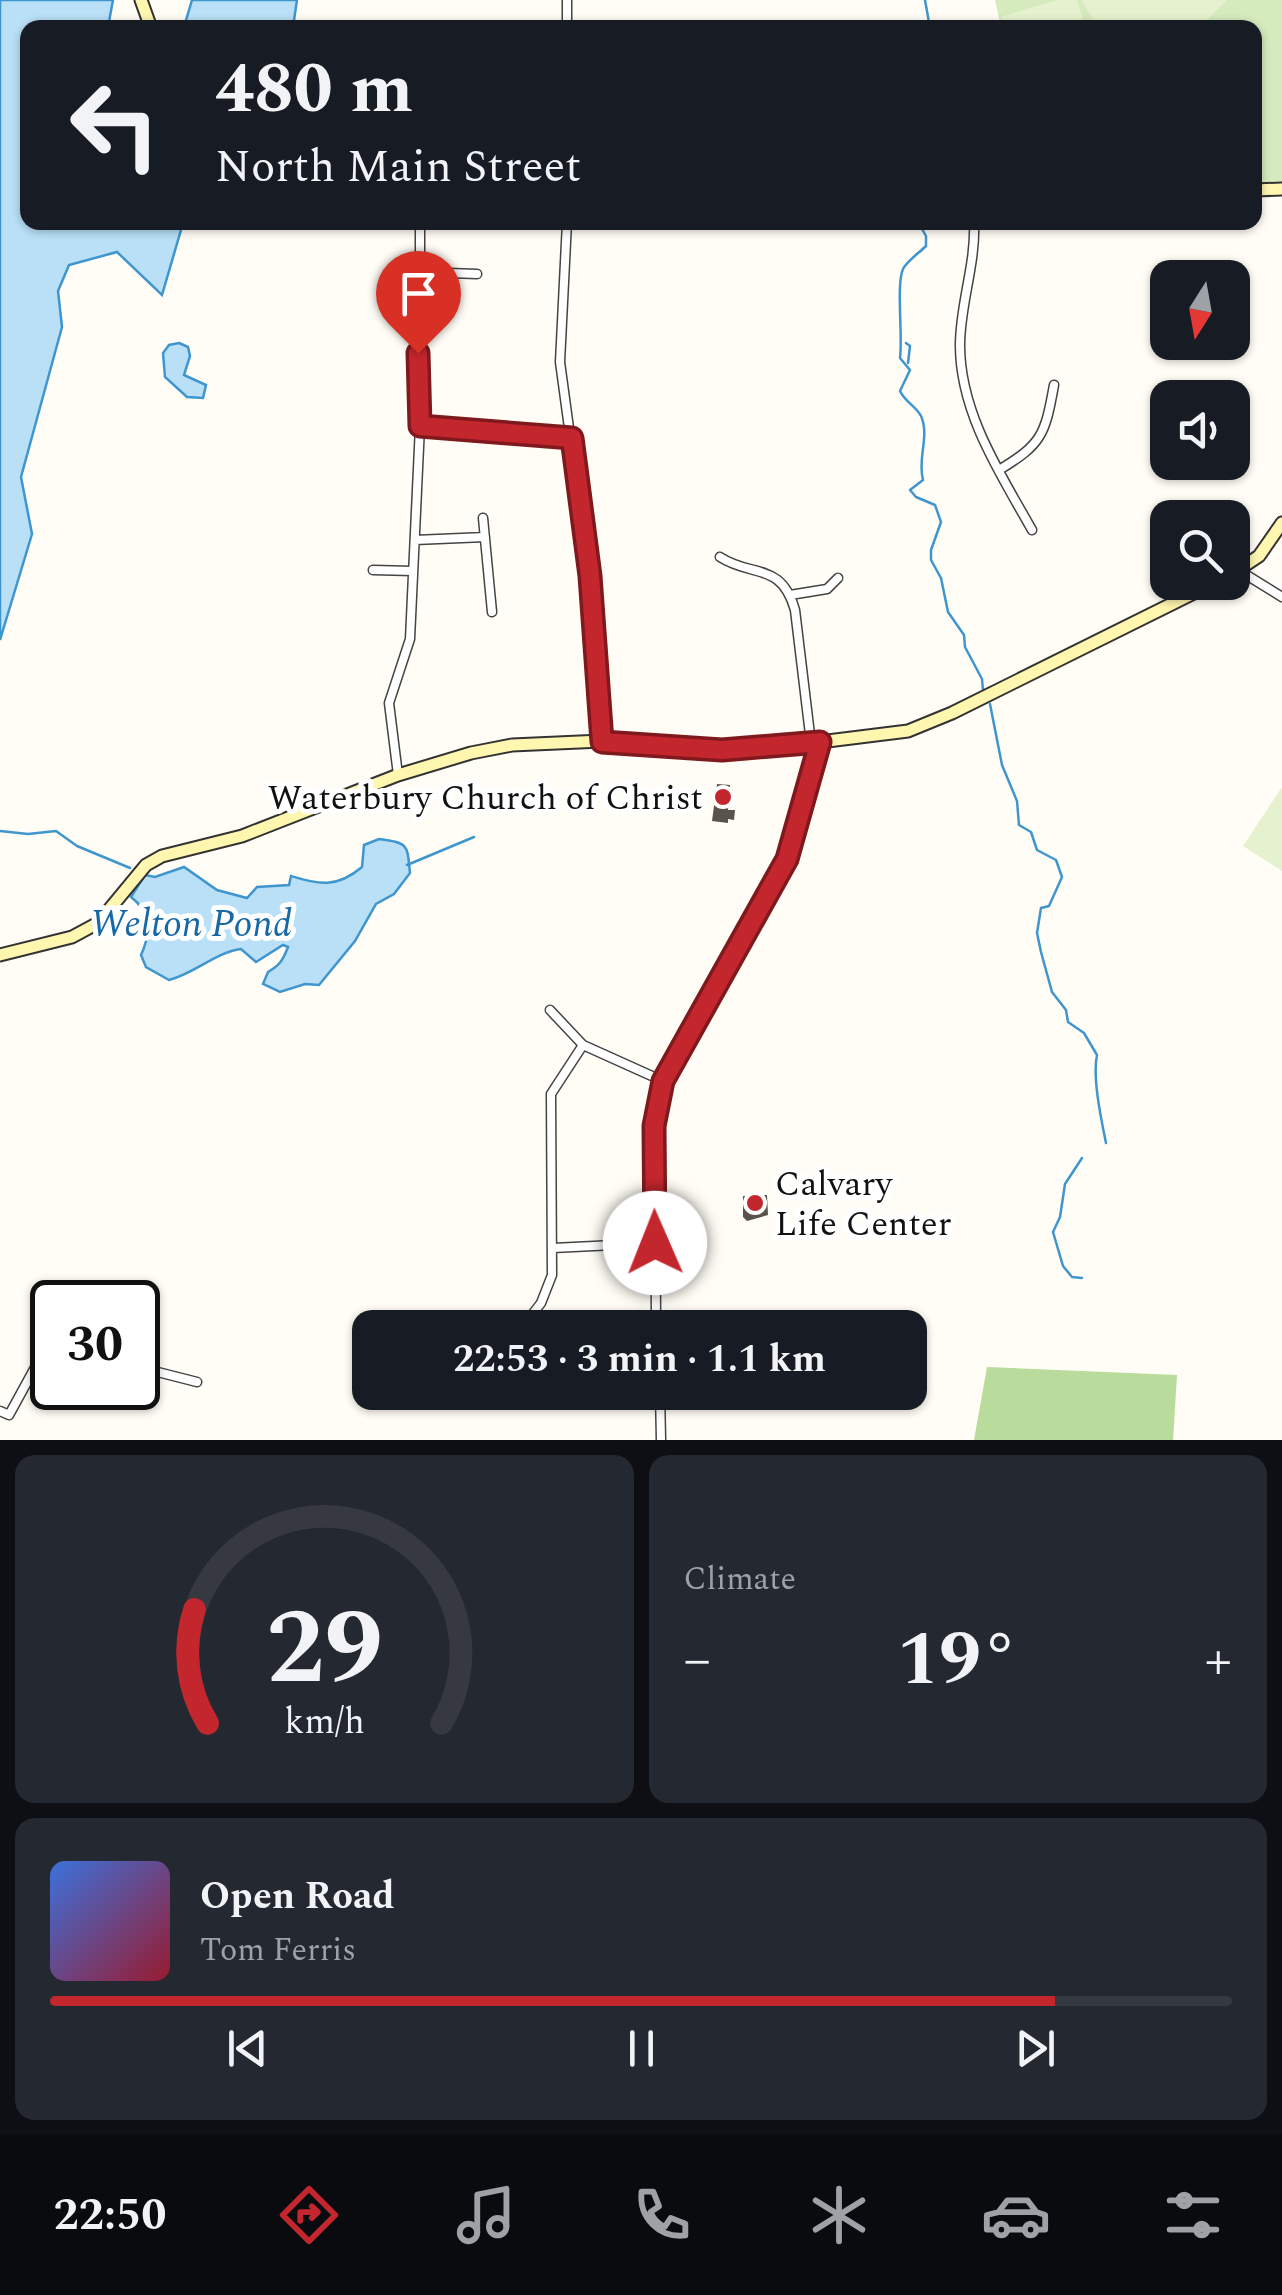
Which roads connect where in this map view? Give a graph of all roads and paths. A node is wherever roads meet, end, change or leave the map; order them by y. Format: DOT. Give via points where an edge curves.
graph roads {
  1 [pos="420,230"];
  2 [pos="567,230"];
  3 [pos="973,230"];
  4 [pos="420,272"];
  5 [pos="477,274"];
  6 [pos="1054,386"];
  7 [pos="420,426"];
  8 [pos="572,438"];
  9 [pos="998,470"];
  10 [pos="483,518"];
  11 [pos="1282,523"];
  12 [pos="1032,530"];
  13 [pos="485,537"];
  14 [pos="414,540"];
  15 [pos="720,557"];
  16 [pos="1250,562"];
  17 [pos="373,570"];
  18 [pos="413,571"];
  19 [pos="838,578"];
  20 [pos="1250,580"];
  21 [pos="790,596"];
  22 [pos="1282,597"];
  23 [pos="1179,600"];
  24 [pos="492,612"];
  25 [pos="602,742"];
  26 [pos="816,743"];
  27 [pos="398,774"];
  28 [pos="0,955"];
  29 [pos="550,1010"];
  30 [pos="583,1045"];
  31 [pos="663,1081"];
  32 [pos="655,1243"];
  33 [pos="553,1248"];
  34 [pos="536,1310"];
  35 [pos="656,1310"];
  36 [pos="160,1372"];
  37 [pos="30,1376"];
  38 [pos="197,1382"];
  39 [pos="660,1410"];
  40 [pos="0,1411"];
  41 [pos="661,1440"];
  1 -- 4 [label="street"];
  2 -- 8 [label="street" via="560,362"];
  3 -- 9 [label="street" via="960,345 976,425"];
  4 -- 5 [label="street"];
  4 -- 7 [label="street"];
  6 -- 9 [label="street" via="1040,439"];
  7 -- 8 [label="street"];
  7 -- 14 [label="street"];
  8 -- 25 [label="street"];
  9 -- 12 [label="street"];
  10 -- 13 [label="street"];
  11 -- 16 [label="main road"];
  13 -- 14 [label="street"];
  13 -- 24 [label="street"];
  14 -- 18 [label="street"];
  15 -- 21 [label="street" via="764,571"];
  17 -- 18 [label="street"];
  18 -- 27 [label="street" via="410,639 389,704"];
  19 -- 21 [label="street" via="826,589"];
  20 -- 22 [label="street"];
  21 -- 26 [label="street"];
  23 -- 26 [label="main road" via="908,731"];
  25 -- 26 [label="main road" via="722,750"];
  25 -- 27 [label="main road" via="512,745"];
  26 -- 31 [label="street" via="787,859"];
  27 -- 28 [label="main road" via="242,836 162,856 98,923 72,937"];
  29 -- 30 [label="street"];
  30 -- 31 [label="street"];
  30 -- 33 [label="street" via="551,1094"];
  31 -- 32 [label="street" via="654,1126"];
  32 -- 33 [label="street"];
  32 -- 35 [label="street"];
  33 -- 34 [label="street" via="552,1275"];
  36 -- 38 [label="street"];
  37 -- 40 [label="street" via="8,1416"];
  39 -- 41 [label="street"];
}
